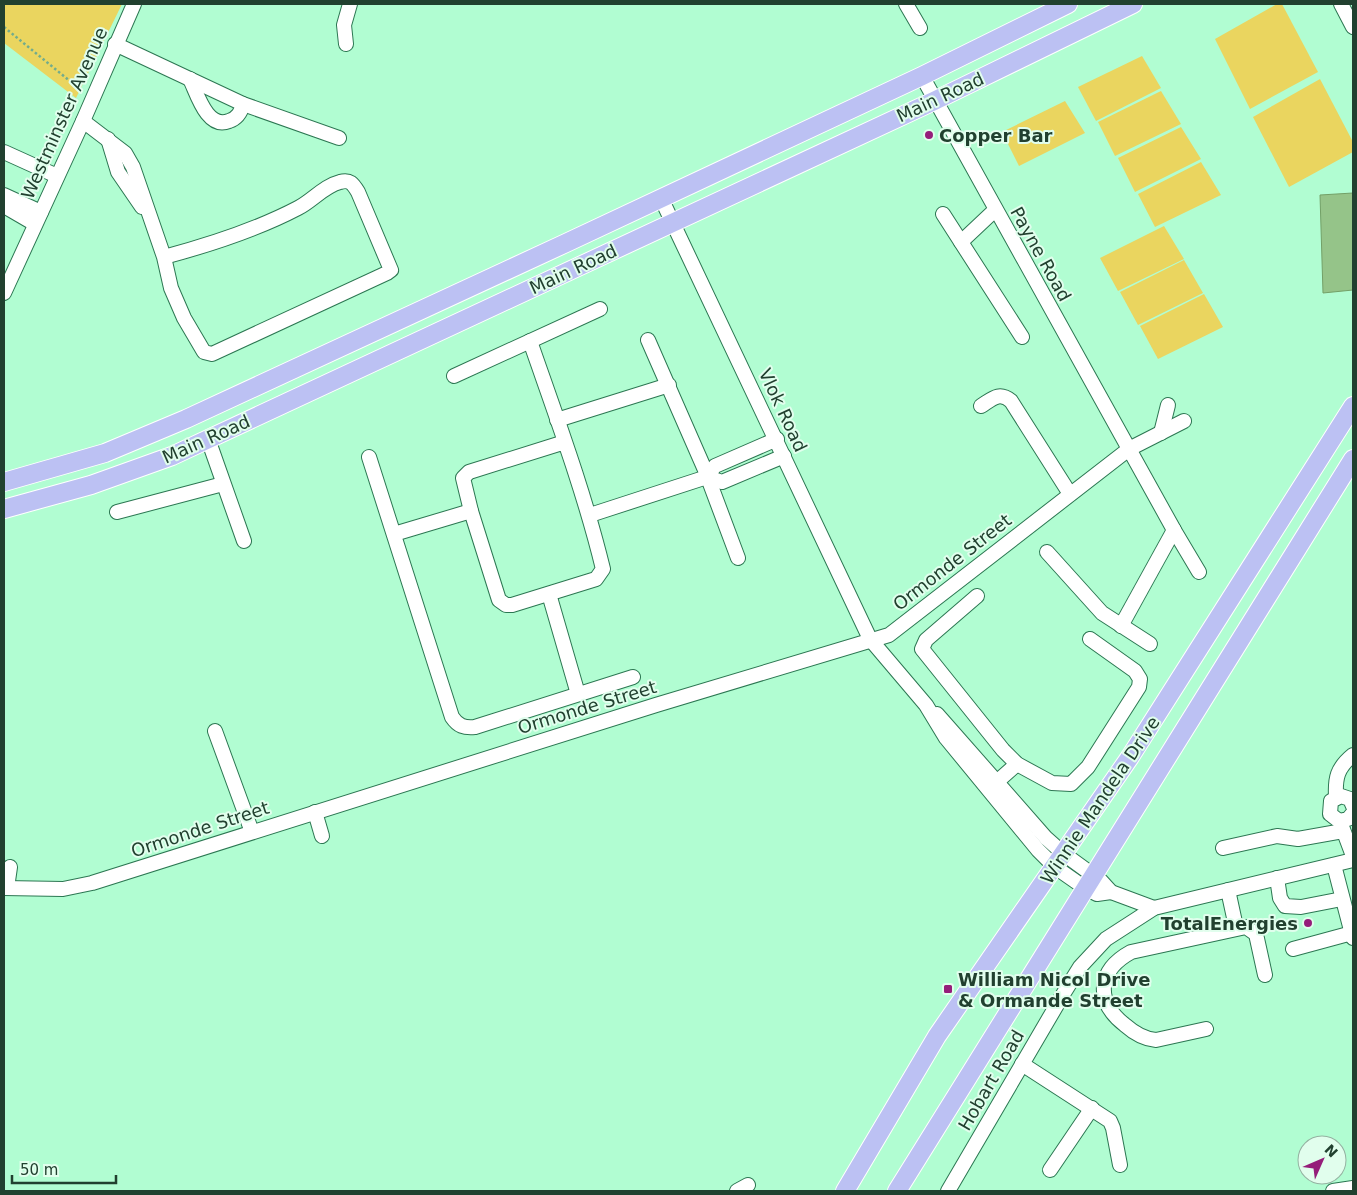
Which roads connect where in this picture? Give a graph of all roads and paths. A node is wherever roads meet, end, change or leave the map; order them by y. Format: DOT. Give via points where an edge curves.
graph roads {
  1 [pos="134,4"];
  2 [pos="350,4"];
  3 [pos="906,4"];
  4 [pos="1068,4"];
  5 [pos="1133,4"];
  6 [pos="1341,4"];
  7 [pos="4,27"];
  8 [pos="1353,27"];
  9 [pos="920,28"];
  10 [pos="115,44"];
  11 [pos="346,44"];
  12 [pos="922,76"];
  13 [pos="190,79"];
  14 [pos="92,99"];
  15 [pos="934,101"];
  16 [pos="243,104"];
  17 [pos="83,121"];
  18 [pos="340,138"];
  19 [pos="4,152"];
  20 [pos="57,176"];
  21 [pos="4,195"];
  22 [pos="661,198"];
  23 [pos="4,206"];
  24 [pos="995,210"];
  25 [pos="943,214"];
  26 [pos="38,218"];
  27 [pos="673,223"];
  28 [pos="961,242"];
  29 [pos="164,257"];
  30 [pos="4,293"];
  31 [pos="600,309"];
  32 [pos="1022,337"];
  33 [pos="648,340"];
  34 [pos="530,341"];
  35 [pos="454,376"];
  36 [pos="669,385"];
  37 [pos="1168,405"];
  38 [pos="981,406"];
  39 [pos="1353,406"];
  40 [pos="557,420"];
  41 [pos="1184,421"];
  42 [pos="1161,433"];
  43 [pos="208,439"];
  44 [pos="777,439"];
  45 [pos="565,442"];
  46 [pos="1129,450"];
  47 [pos="784,456"];
  48 [pos="369,457"];
  49 [pos="1353,459"];
  50 [pos="707,477"];
  51 [pos="4,482"];
  52 [pos="223,484"];
  53 [pos="1070,494"];
  54 [pos="4,509"];
  55 [pos="471,511"];
  56 [pos="117,512"];
  57 [pos="590,515"];
  58 [pos="1174,530"];
  59 [pos="394,534"];
  60 [pos="244,541"];
  61 [pos="1047,552"];
  62 [pos="738,558"];
  63 [pos="1199,572"];
  64 [pos="549,594"];
  65 [pos="977,596"];
  66 [pos="1121,626"];
  67 [pos="870,639"];
  68 [pos="1090,639"];
  69 [pos="1150,644"];
  70 [pos="633,677"];
  71 [pos="578,694"];
  72 [pos="215,731"];
  73 [pos="1003,750"];
  74 [pos="1353,755"];
  75 [pos="1016,764"];
  76 [pos="979,770"];
  77 [pos="992,786"];
  78 [pos="1336,797"];
  79 [pos="1353,806"];
  80 [pos="315,812"];
  81 [pos="1353,813"];
  82 [pos="1341,826"];
  83 [pos="252,832"];
  84 [pos="322,836"];
  85 [pos="1223,848"];
  86 [pos="1353,856"];
  87 [pos="1353,860"];
  88 [pos="1060,861"];
  89 [pos="1334,865"];
  90 [pos="10,867"];
  91 [pos="1277,878"];
  92 [pos="1089,881"];
  93 [pos="5,888"];
  94 [pos="1228,890"];
  95 [pos="1342,899"];
  96 [pos="1154,908"];
  97 [pos="1236,927"];
  98 [pos="1352,935"];
  99 [pos="1293,949"];
  100 [pos="1266,975"];
  101 [pos="1206,1029"];
  102 [pos="1022,1064"];
  103 [pos="1092,1108"];
  104 [pos="1120,1166"];
  105 [pos="1050,1170"];
  106 [pos="1353,1188"];
  107 [pos="844,1191"];
  108 [pos="897,1191"];
  109 [pos="948,1191"];
  110 [pos="1333,1191"];
  1 -- 10 [label="street, Westminster Avenue"];
  2 -- 11 [label="street" via="344,25"];
  3 -- 9 [label="street"];
  4 -- 12 [label="main road, Main Road"];
  5 -- 15 [label="main road, Main Road"];
  6 -- 8 [label="street"];
  7 -- 14 [label="path"];
  10 -- 13 [label="street"];
  10 -- 14 [label="street, Westminster Avenue"];
  12 -- 15 [label="street, Payne Road"];
  12 -- 22 [label="main road, Main Road"];
  13 -- 16 [label="street"];
  13 -- 16 [label="street" via="206,112 214,119 224,123 233,120"];
  14 -- 17 [label="street, Westminster Avenue"];
  15 -- 24 [label="street, Payne Road"];
  15 -- 27 [label="main road, Main Road"];
  16 -- 18 [label="street"];
  17 -- 20 [label="street, Westminster Avenue"];
  17 -- 29 [label="street" via="108,139 118,172 147,213"];
  19 -- 20 [label="street"];
  20 -- 26 [label="street, Westminster Avenue"];
  21 -- 26 [label="street"];
  22 -- 27 [label="street, Vlok Road"];
  22 -- 51 [label="main road, Main Road" via="186,420 104,453"];
  23 -- 26 [label="street"];
  24 -- 28 [label="street"];
  24 -- 46 [label="street, Payne Road"];
  25 -- 28 [label="street"];
  26 -- 30 [label="street, Westminster Avenue"];
  27 -- 43 [label="main road, Main Road"];
  27 -- 44 [label="street, Vlok Road"];
  28 -- 32 [label="street"];
  29 -- 29 [label="street" via="279,217 337,183 349,181 358,192 391,270 209,354 200,347 174,297"];
  31 -- 34 [label="street"];
  33 -- 36 [label="street"];
  34 -- 35 [label="street"];
  34 -- 40 [label="street"];
  36 -- 40 [label="street"];
  36 -- 50 [label="street"];
  37 -- 42 [label="street"];
  38 -- 53 [label="street" via="998,395 1011,401"];
  39 -- 88 [label="main road, Winnie Mandela Drive" via="1179,682"];
  40 -- 45 [label="street"];
  41 -- 42 [label="street, Ormonde Street"];
  42 -- 46 [label="street, Ormonde Street"];
  43 -- 52 [label="street"];
  43 -- 54 [label="main road, Main Road" via="172,456 91,485"];
  44 -- 47 [label="street, Vlok Road"];
  44 -- 50 [label="street" via="715,466"];
  45 -- 55 [label="street" via="469,472 463,481"];
  45 -- 57 [label="street"];
  46 -- 53 [label="street, Ormonde Street"];
  46 -- 58 [label="street, Payne Road"];
  47 -- 50 [label="street" via="722,482"];
  47 -- 67 [label="street, Vlok Road"];
  48 -- 59 [label="street"];
  49 -- 92 [label="main road, Winnie Mandela Drive"];
  50 -- 57 [label="street"];
  50 -- 62 [label="street"];
  52 -- 56 [label="street"];
  52 -- 60 [label="street"];
  53 -- 67 [label="street, Ormonde Street" via="894,632"];
  55 -- 59 [label="street"];
  55 -- 64 [label="street" via="501,602 512,606"];
  57 -- 64 [label="street" via="603,572 596,579"];
  58 -- 63 [label="street, Payne Road"];
  58 -- 66 [label="street"];
  59 -- 71 [label="street" via="455,722 463,727 475,727"];
  61 -- 66 [label="street" via="1102,613"];
  64 -- 71 [label="street"];
  65 -- 73 [label="street" via="926,640 922,649"];
  66 -- 69 [label="street"];
  67 -- 76 [label="street, Vlok Road" via="926,705 951,727"];
  67 -- 80 [label="street, Ormonde Street"];
  68 -- 75 [label="street" via="1135,672 1140,679 1139,687 1088,767 1071,784 1052,783"];
  70 -- 71 [label="street"];
  72 -- 83 [label="street"];
  73 -- 75 [label="street"];
  73 -- 76 [label="street"];
  74 -- 78 [label="street" via="1342,764 1337,774"];
  75 -- 77 [label="street"];
  76 -- 77 [label="street"];
  77 -- 88 [label="street" via="1027,838"];
  78 -- 79 [label="street" via="1345,797"];
  78 -- 82 [label="street" via="1329,807 1330,814"];
  80 -- 83 [label="street, Ormonde Street"];
  80 -- 84 [label="street"];
  81 -- 82 [label="street"];
  82 -- 85 [label="street" via="1298,839 1276,836"];
  82 -- 86 [label="street"];
  83 -- 93 [label="street, Ormonde Street" via="77,888"];
  87 -- 89 [label="street, Hobart Road"];
  88 -- 92 [label="street"];
  88 -- 107 [label="main road, Winnie Mandela Drive" via="937,1036"];
  89 -- 91 [label="street, Hobart Road"];
  89 -- 95 [label="street"];
  90 -- 93 [label="street"];
  91 -- 94 [label="street, Hobart Road"];
  91 -- 95 [label="street" via="1282,902 1289,907 1321,905"];
  92 -- 96 [label="street" via="1097,894 1111,892"];
  92 -- 108 [label="main road, Winnie Mandela Drive"];
  94 -- 96 [label="street, Hobart Road"];
  94 -- 97 [label="street"];
  95 -- 98 [label="street"];
  96 -- 102 [label="street, Hobart Road" via="1119,929 1091,954 1064,991"];
  97 -- 100 [label="street" via="1246,927 1256,934"];
  97 -- 101 [label="street" via="1132,952 1110,969 1105,980 1103,991 1109,1008 1120,1021 1147,1039 1165,1039"];
  98 -- 99 [label="street"];
  102 -- 103 [label="street"];
  102 -- 109 [label="street, Hobart Road"];
  103 -- 104 [label="street" via="1112,1124"];
  103 -- 105 [label="street"];
  106 -- 110 [label="street"];
}
